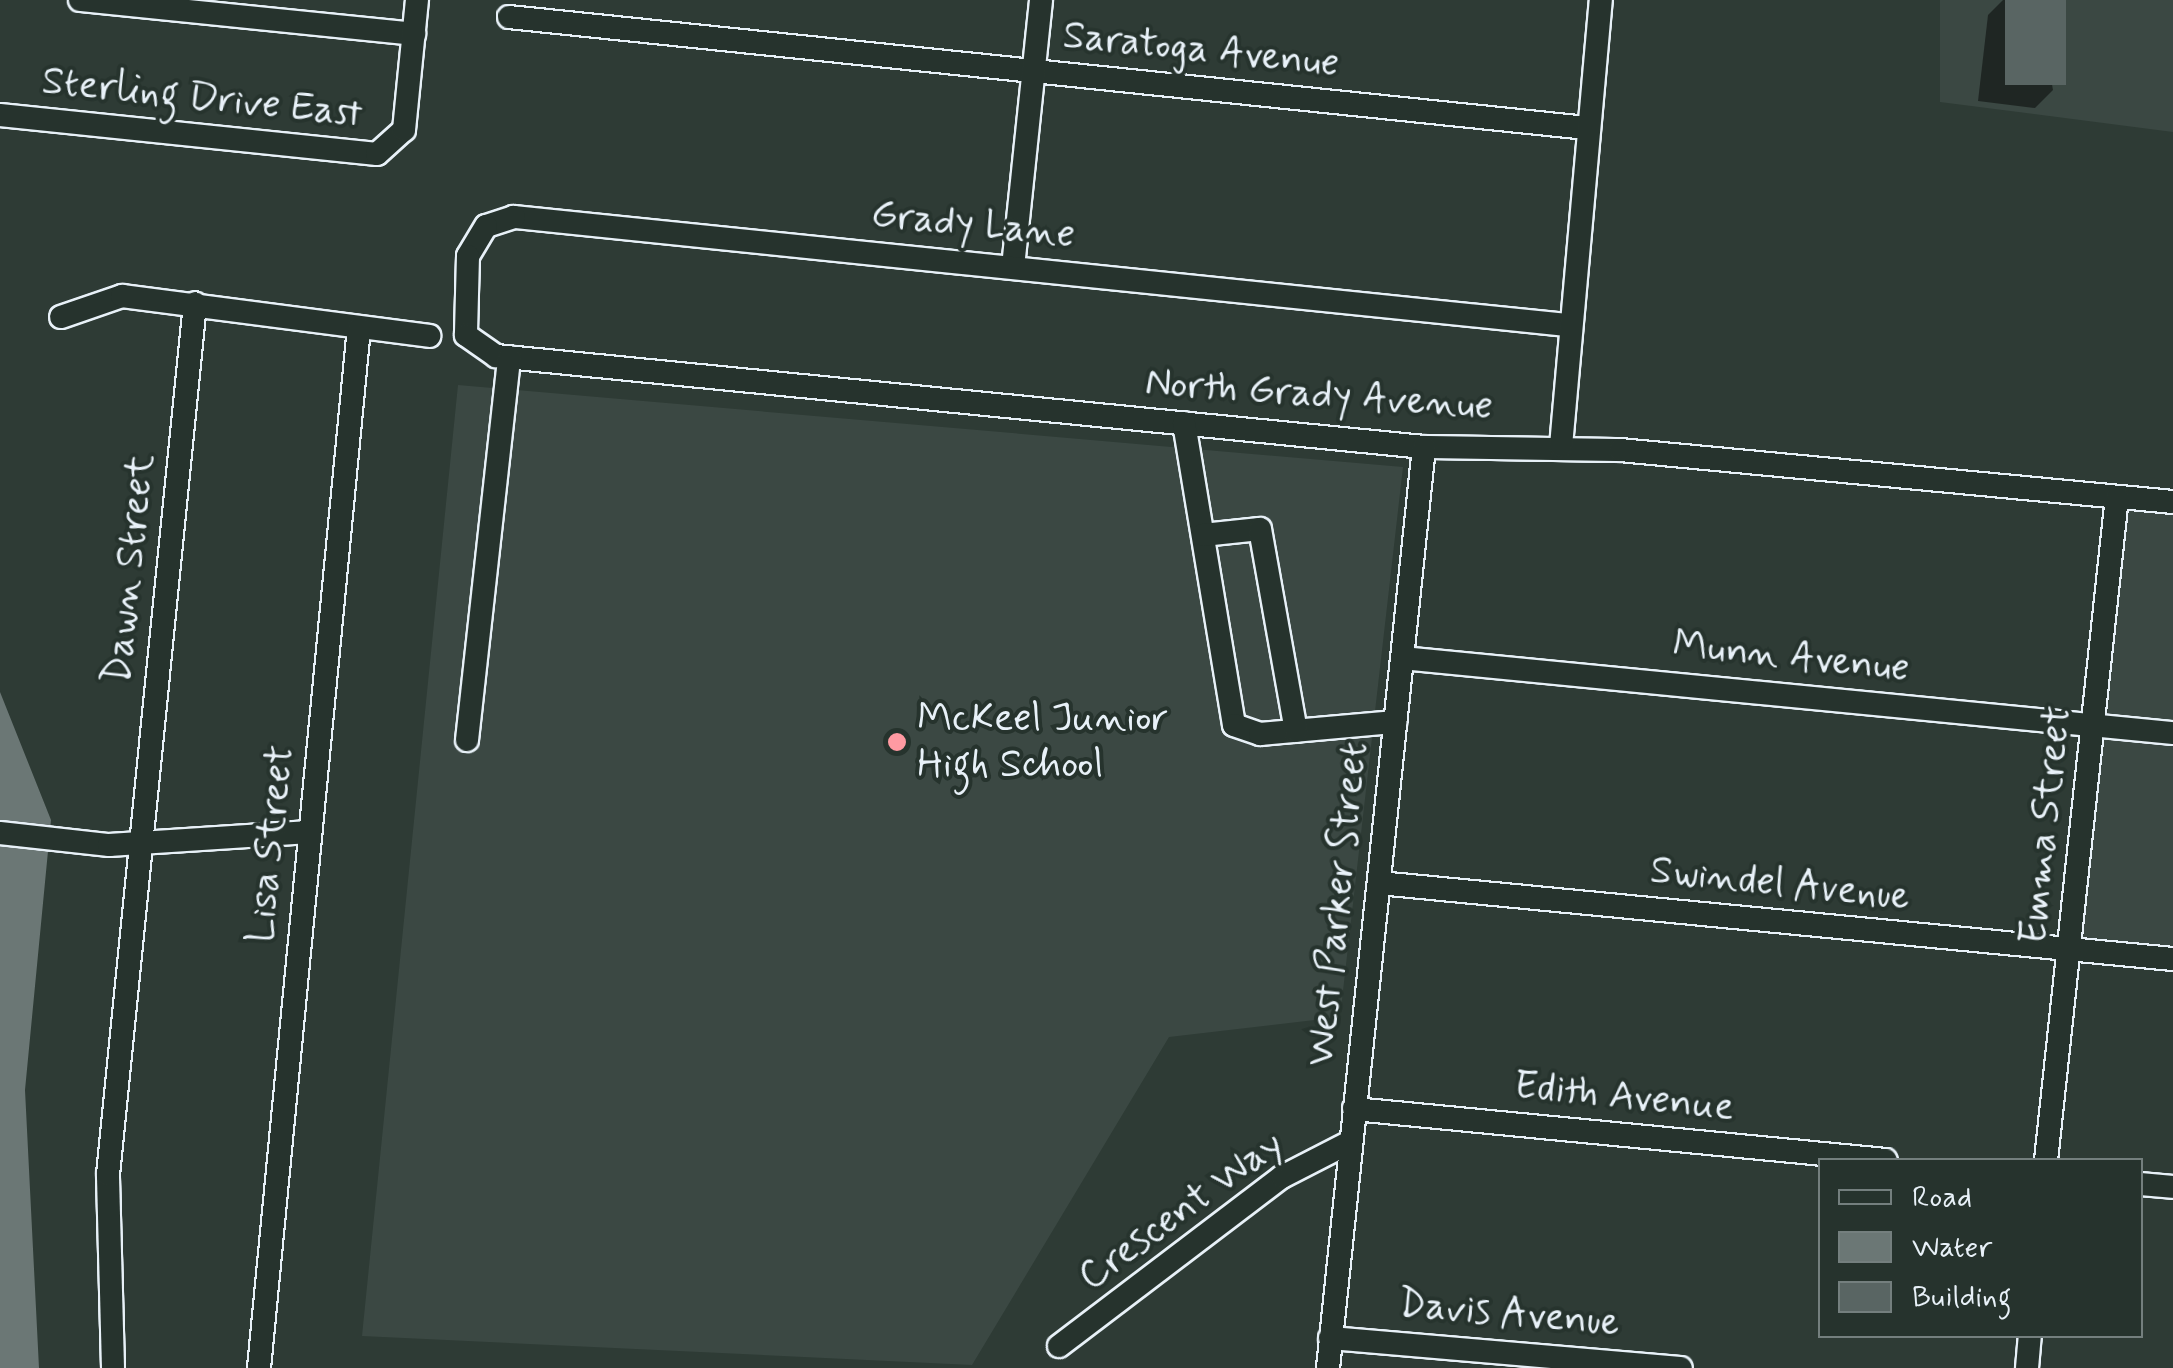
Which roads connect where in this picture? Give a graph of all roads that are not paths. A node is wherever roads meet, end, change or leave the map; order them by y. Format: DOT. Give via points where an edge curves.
graph roads {
  1 [pos="80,0"];
  2 [pos="417,0"];
  3 [pos="1041,0"];
  4 [pos="1601,0"];
  5 [pos="508,18"];
  6 [pos="414,34"];
  7 [pos="1034,71"];
  8 [pos="0,115"];
  9 [pos="1588,128"];
  10 [pos="1014,266"];
  11 [pos="195,304"];
  12 [pos="60,317"];
  13 [pos="1567,325"];
  14 [pos="359,328"];
  15 [pos="466,334"];
  16 [pos="429,336"];
  17 [pos="509,357"];
  18 [pos="1184,424"];
  19 [pos="1560,446"];
  20 [pos="1424,447"];
  21 [pos="2117,497"];
  22 [pos="2173,502"];
  23 [pos="1203,535"];
  24 [pos="1402,658"];
  25 [pos="1396,722"];
  26 [pos="2095,726"];
  27 [pos="1296,731"];
  28 [pos="2173,733"];
  29 [pos="467,740"];
  30 [pos="0,832"];
  31 [pos="310,832"];
  32 [pos="140,843"];
  33 [pos="1379,883"];
  34 [pos="2070,950"];
  35 [pos="2173,958"];
  36 [pos="1354,1109"];
  37 [pos="1350,1142"];
  38 [pos="1865,1158"];
  39 [pos="2046,1158"];
  40 [pos="2143,1184"];
  41 [pos="2173,1187"];
  42 [pos="1330,1338"];
  43 [pos="2030,1338"];
  44 [pos="1059,1346"];
  45 [pos="112,1368"];
  46 [pos="259,1368"];
  47 [pos="1328,1368"];
  48 [pos="1682,1368"];
  49 [pos="2027,1368"];
  1 -- 6 [label="street"];
  2 -- 6 [label="street"];
  3 -- 7 [label="street"];
  4 -- 9 [label="street"];
  5 -- 7 [label="street, Saratoga Avenue"];
  6 -- 8 [label="street, Sterling Drive East" via="395,145 377,154"];
  7 -- 9 [label="street, Saratoga Avenue"];
  7 -- 10 [label="street"];
  9 -- 13 [label="street"];
  10 -- 13 [label="street, Grady Lane"];
  10 -- 15 [label="street, Grady Lane" via="501,218 468,256"];
  11 -- 12 [label="street" via="122,296"];
  11 -- 14 [label="street"];
  11 -- 32 [label="street, Dawn Street"];
  13 -- 19 [label="street"];
  14 -- 16 [label="street"];
  14 -- 31 [label="street, Lisa Street"];
  15 -- 17 [label="street, North Grady Avenue"];
  17 -- 18 [label="street, North Grady Avenue"];
  17 -- 29 [label="street"];
  18 -- 20 [label="street, North Grady Avenue"];
  18 -- 23 [label="street"];
  19 -- 20 [label="street, North Grady Avenue"];
  19 -- 21 [label="street, North Grady Avenue"];
  20 -- 24 [label="street, West Parker Street"];
  21 -- 22 [label="street, North Grady Avenue"];
  21 -- 26 [label="street, Emma Street"];
  23 -- 27 [label="street" via="1234,725"];
  23 -- 27 [label="street" via="1260,528"];
  24 -- 25 [label="street, West Parker Street"];
  24 -- 26 [label="street, Munn Avenue"];
  25 -- 27 [label="street"];
  25 -- 33 [label="street, West Parker Street"];
  26 -- 28 [label="street, Munn Avenue"];
  26 -- 34 [label="street, Emma Street"];
  30 -- 32 [label="street"];
  31 -- 32 [label="street"];
  31 -- 46 [label="street, Lisa Street"];
  32 -- 45 [label="street, Dawn Street" via="108,1175"];
  33 -- 34 [label="street, Swindel Avenue"];
  33 -- 36 [label="street, West Parker Street"];
  34 -- 35 [label="street, Swindel Avenue"];
  34 -- 39 [label="street, Emma Street"];
  36 -- 37 [label="street, West Parker Street"];
  36 -- 38 [label="street, Edith Avenue"];
  37 -- 42 [label="street, West Parker Street"];
  37 -- 44 [label="street, Crescent Way" via="1282,1177"];
  40 -- 41 [label="street"];
  42 -- 47 [label="street, West Parker Street"];
  42 -- 48 [label="street, Davis Avenue"];
  43 -- 49 [label="street"];
}
